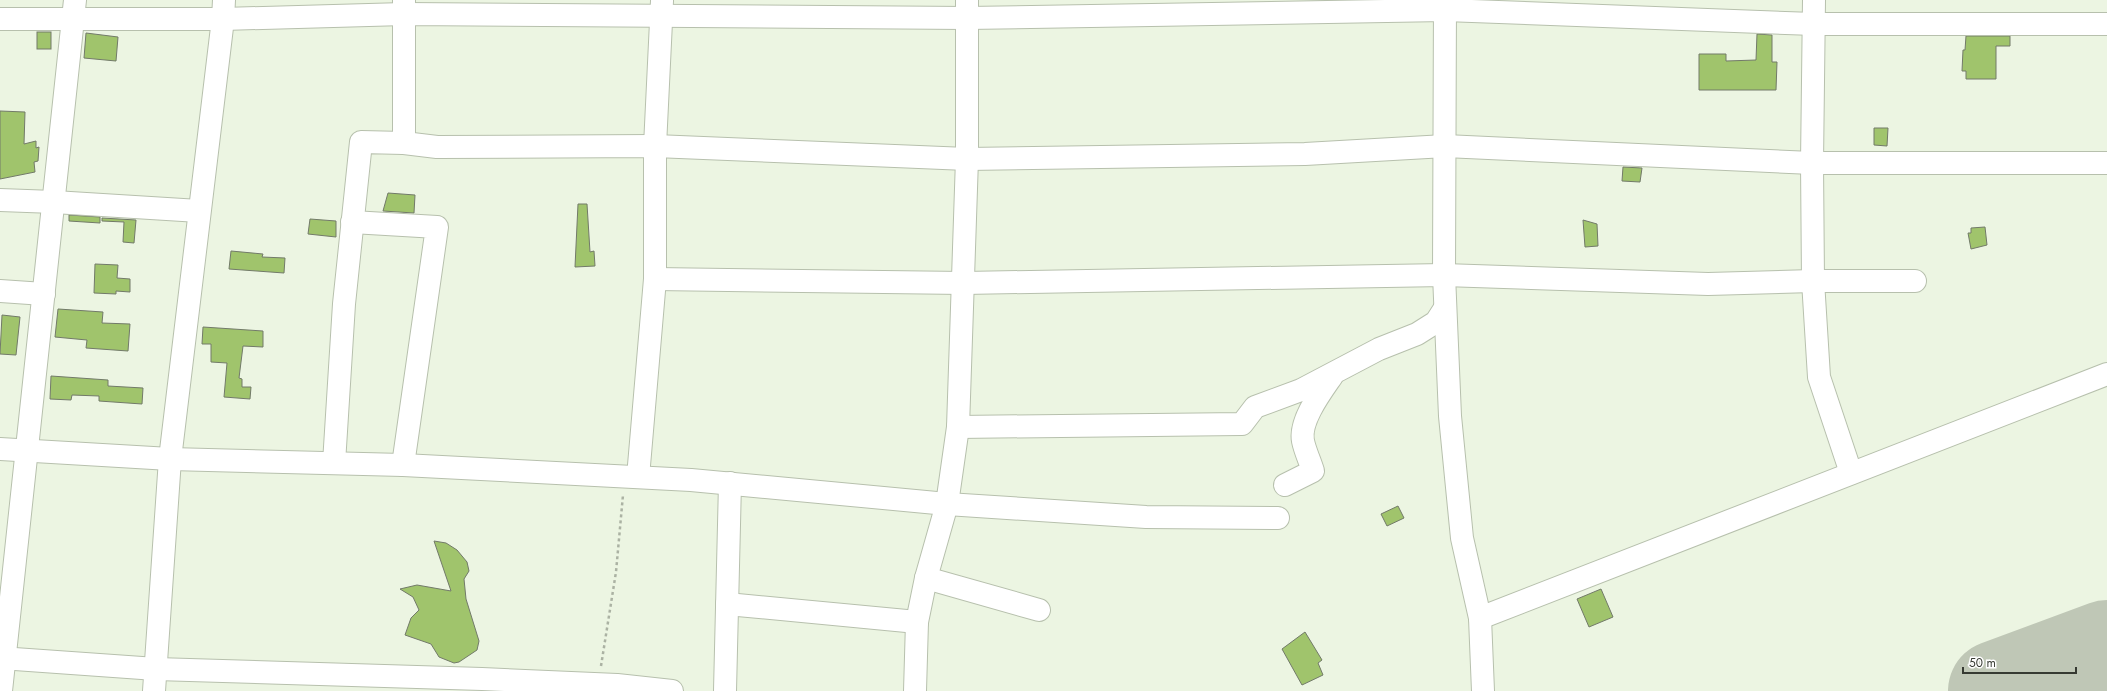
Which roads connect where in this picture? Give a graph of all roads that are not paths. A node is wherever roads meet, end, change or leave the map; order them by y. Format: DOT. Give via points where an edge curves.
graph roads {
  1 [pos="1814,0"];
  2 [pos="1445,5"];
  3 [pos="404,7"];
  4 [pos="662,8"];
  5 [pos="967,9"];
  6 [pos="74,10"];
  7 [pos="223,10"];
  8 [pos="0,18"];
  9 [pos="1814,24"];
  10 [pos="2107,24"];
  11 [pos="404,143"];
  12 [pos="655,146"];
  13 [pos="1445,146"];
  14 [pos="967,159"];
  15 [pos="1812,163"];
  16 [pos="2107,163"];
  17 [pos="0,200"];
  18 [pos="54,202"];
  19 [pos="199,211"];
  20 [pos="352,222"];
  21 [pos="1444,275"];
  22 [pos="655,279"];
  23 [pos="1813,281"];
  24 [pos="1915,281"];
  25 [pos="964,283"];
  26 [pos="0,291"];
  27 [pos="44,294"];
  28 [pos="1445,308"];
  29 [pos="1334,374"];
  30 [pos="2107,374"];
  31 [pos="958,427"];
  32 [pos="0,449"];
  33 [pos="27,450"];
  34 [pos="170,459"];
  35 [pos="334,463"];
  36 [pos="403,465"];
  37 [pos="1851,473"];
  38 [pos="632,477"];
  39 [pos="730,483"];
  40 [pos="1285,485"];
  41 [pos="947,504"];
  42 [pos="1278,518"];
  43 [pos="926,578"];
  44 [pos="727,604"];
  45 [pos="1039,610"];
  46 [pos="1480,618"];
  47 [pos="917,622"];
  48 [pos="2,658"];
  49 [pos="156,669"];
  50 [pos="385,684"];
  51 [pos="482,685"];
  52 [pos="1,691"];
  53 [pos="154,691"];
  54 [pos="672,691"];
  55 [pos="725,691"];
  56 [pos="915,691"];
  57 [pos="1484,691"];
  1 -- 9 [label="street"];
  2 -- 5 [label="street"];
  2 -- 9 [label="street"];
  2 -- 13 [label="street"];
  3 -- 4 [label="street"];
  3 -- 7 [label="street"];
  3 -- 11 [label="street"];
  4 -- 5 [label="street"];
  4 -- 12 [label="street"];
  5 -- 14 [label="street"];
  6 -- 7 [label="street"];
  6 -- 8 [label="street"];
  6 -- 18 [label="street"];
  7 -- 19 [label="street"];
  9 -- 10 [label="street"];
  9 -- 15 [label="street"];
  11 -- 12 [label="street" via="437,148"];
  11 -- 20 [label="street" via="361,142"];
  12 -- 14 [label="street"];
  12 -- 22 [label="street"];
  13 -- 14 [label="street" via="1305,154"];
  13 -- 15 [label="street"];
  13 -- 21 [label="street"];
  14 -- 25 [label="street"];
  15 -- 16 [label="street"];
  15 -- 23 [label="street"];
  17 -- 18 [label="street"];
  18 -- 19 [label="street"];
  18 -- 27 [label="street"];
  19 -- 34 [label="street"];
  20 -- 35 [label="street"];
  20 -- 36 [label="street" via="437,227"];
  21 -- 23 [label="street" via="1708,284"];
  21 -- 25 [label="street"];
  21 -- 28 [label="street"];
  22 -- 25 [label="street"];
  22 -- 38 [label="street"];
  23 -- 24 [label="street"];
  23 -- 37 [label="street" via="1819,378"];
  25 -- 31 [label="street"];
  26 -- 27 [label="street"];
  27 -- 33 [label="street"];
  28 -- 29 [label="street" via="1436,322 1417,334 1378,349"];
  28 -- 46 [label="street" via="1450,416 1462,538"];
  29 -- 31 [label="street" via="1301,390 1255,406 1242,424"];
  29 -- 40 [label="street" via="1314,401 1306,418 1302,440 1313,471"];
  30 -- 37 [label="street"];
  31 -- 41 [label="street"];
  32 -- 33 [label="street"];
  33 -- 34 [label="street"];
  33 -- 48 [label="street"];
  34 -- 35 [label="street"];
  34 -- 49 [label="street"];
  35 -- 36 [label="street"];
  36 -- 38 [label="street"];
  37 -- 46 [label="street"];
  38 -- 39 [label="street"];
  39 -- 41 [label="street"];
  39 -- 44 [label="street"];
  41 -- 42 [label="street" via="1146,517"];
  41 -- 43 [label="street"];
  43 -- 45 [label="street"];
  43 -- 47 [label="street"];
  44 -- 47 [label="street"];
  44 -- 55 [label="street"];
  46 -- 57 [label="street"];
  47 -- 56 [label="street"];
  48 -- 49 [label="street"];
  48 -- 52 [label="street"];
  49 -- 50 [label="street"];
  49 -- 53 [label="street"];
  50 -- 51 [label="street"];
  51 -- 54 [label="street" via="598,684"];
}
